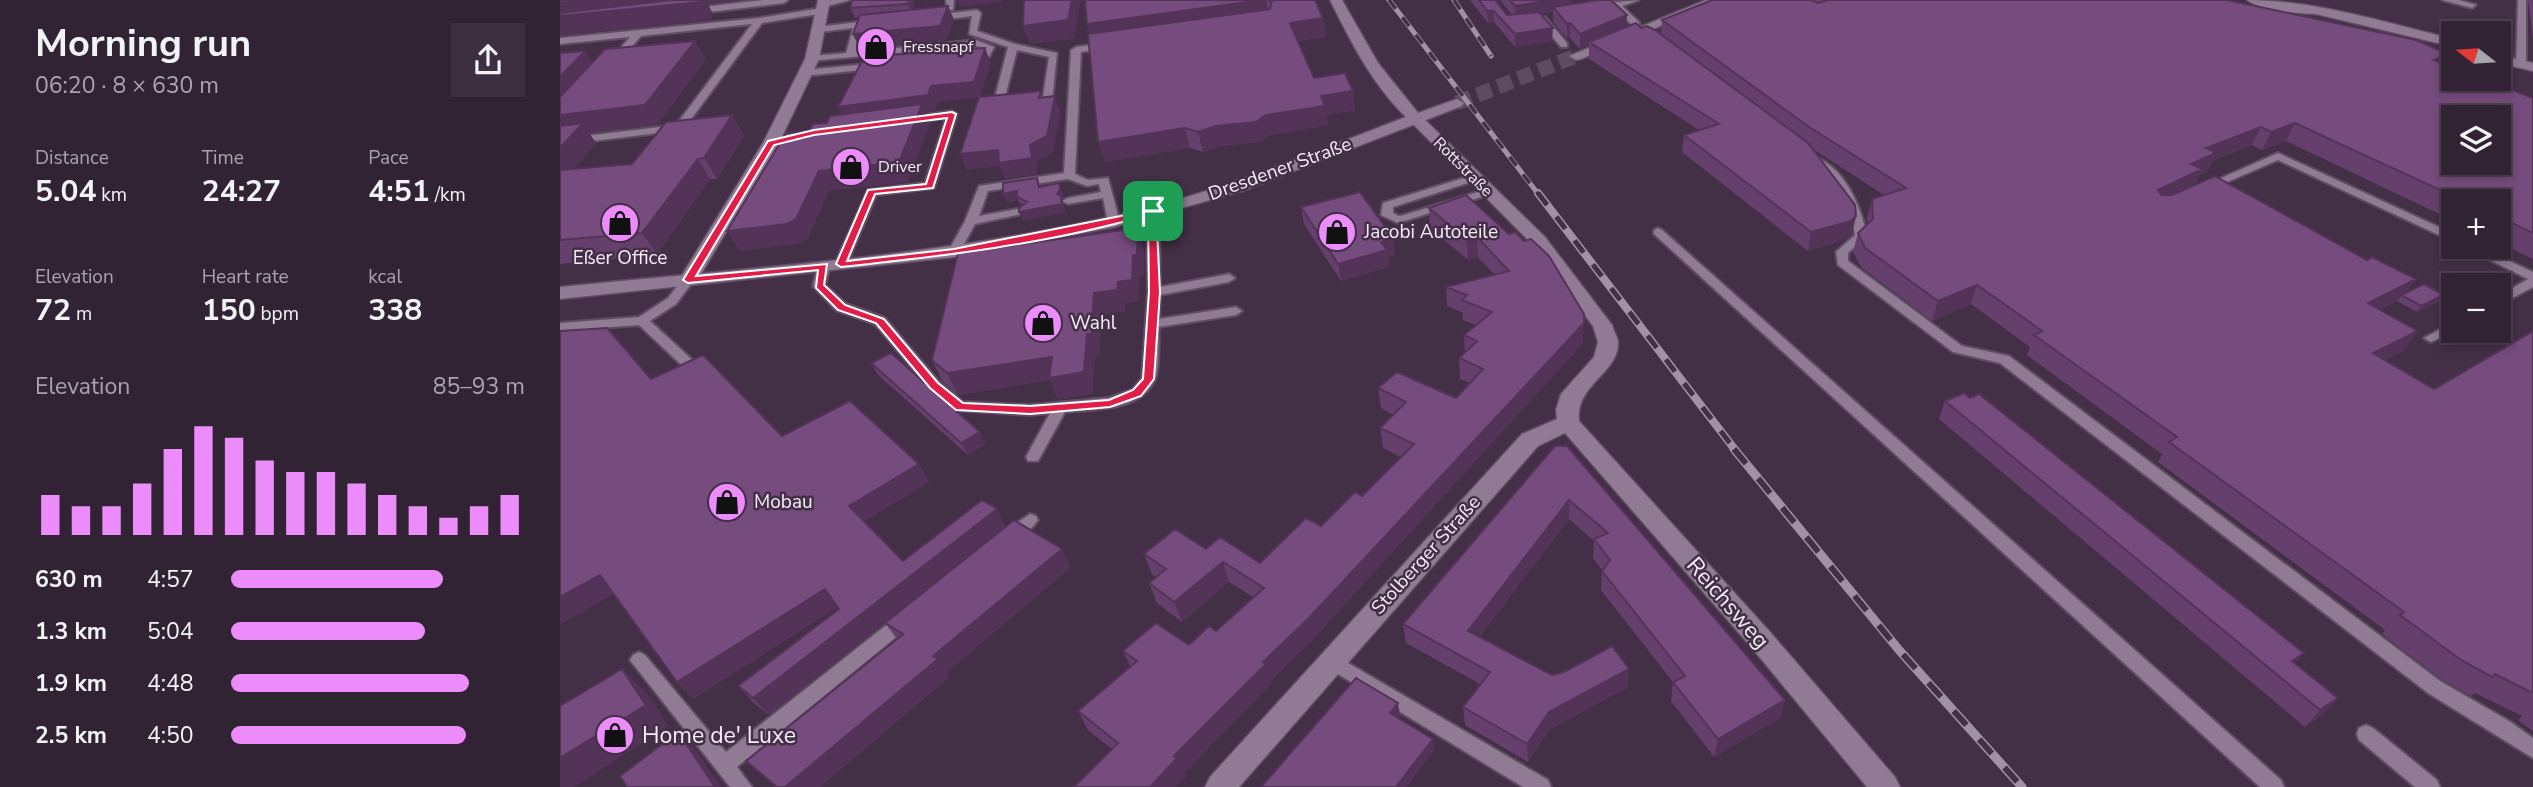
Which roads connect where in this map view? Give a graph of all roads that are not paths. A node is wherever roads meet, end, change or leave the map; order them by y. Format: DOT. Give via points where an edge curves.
graph roads {
  1 [pos="784,0"];
  2 [pos="846,0"];
  3 [pos="1336,0"];
  4 [pos="1635,0"];
  5 [pos="1717,0"];
  6 [pos="2253,0"];
  7 [pos="2446,0"];
  8 [pos="2522,0"];
  9 [pos="1614,3"];
  10 [pos="823,5"];
  11 [pos="2472,5"];
  12 [pos="2294,9"];
  13 [pos="1594,10"];
  14 [pos="681,12"];
  15 [pos="1556,17"];
  16 [pos="924,18"];
  17 [pos="759,21"];
  18 [pos="872,23"];
  19 [pos="1636,24"];
  20 [pos="858,25"];
  21 [pos="820,29"];
  22 [pos="638,34"];
  23 [pos="2441,40"];
  24 [pos="560,41"];
  25 [pos="1115,45"];
  26 [pos="1564,45"];
  27 [pos="1013,46"];
  28 [pos="2441,49"];
  29 [pos="850,56"];
  30 [pos="1576,56"];
  31 [pos="959,58"];
  32 [pos="889,65"];
  33 [pos="809,66"];
  34 [pos="2527,66"];
  35 [pos="605,71"];
  36 [pos="1457,103"];
  37 [pos="1416,118"];
  38 [pos="896,122"];
  39 [pos="560,142"];
  40 [pos="1800,148"];
  41 [pos="1069,176"];
  42 [pos="1473,178"];
  43 [pos="1488,192"];
  44 [pos="2194,193"];
  45 [pos="1108,194"];
  46 [pos="1068,201"];
  47 [pos="1022,211"];
  48 [pos="1153,211"];
  49 [pos="971,221"];
  50 [pos="1114,222"];
  51 [pos="1658,232"];
  52 [pos="2441,233"];
  53 [pos="954,252"];
  54 [pos="2494,259"];
  55 [pos="832,265"];
  56 [pos="1229,278"];
  57 [pos="2533,279"];
  58 [pos="688,280"];
  59 [pos="1154,292"];
  60 [pos="560,293"];
  61 [pos="2511,293"];
  62 [pos="1236,311"];
  63 [pos="642,321"];
  64 [pos="1152,324"];
  65 [pos="560,327"];
  66 [pos="2441,333"];
  67 [pos="2431,338"];
  68 [pos="695,370"];
  69 [pos="1059,410"];
  70 [pos="1568,423"];
  71 [pos="1034,457"];
  72 [pos="1030,520"];
  73 [pos="997,546"];
  74 [pos="921,607"];
  75 [pos="639,660"];
  76 [pos="1331,661"];
  77 [pos="2366,734"];
  78 [pos="2533,749"];
  79 [pos="726,764"];
  80 [pos="741,787"];
  81 [pos="1220,787"];
  82 [pos="1541,787"];
  83 [pos="1885,787"];
  84 [pos="2274,787"];
  85 [pos="2430,787"];
  1 -- 14 [label="lane"];
  2 -- 10 [label="lane"];
  3 -- 37 [label="street, Rottstraße" via="1378,75"];
  4 -- 9 [label="lane"];
  5 -- 30 [label="street"];
  6 -- 12 [label="street"];
  7 -- 11 [label="lane"];
  8 -- 34 [label="lane"];
  9 -- 13 [label="lane"];
  9 -- 19 [label="lane"];
  10 -- 17 [label="lane"];
  10 -- 21 [label="street"];
  12 -- 23 [label="street" via="2316,10"];
  12 -- 28 [label="street" via="2313,18"];
  15 -- 26 [label="lane" via="1537,20"];
  16 -- 27 [label="lane" via="977,13 972,32"];
  17 -- 22 [label="lane"];
  17 -- 39 [label="lane" via="679,128"];
  18 -- 20 [label="lane"];
  20 -- 21 [label="lane"];
  20 -- 29 [label="lane"];
  21 -- 33 [label="street"];
  22 -- 24 [label="lane"];
  22 -- 35 [label="lane"];
  25 -- 41 [label="lane" via="1076,50"];
  27 -- 27 [label="lane" via="998,105 1048,100 1054,55"];
  29 -- 31 [label="lane" via="976,43 989,47 986,55"];
  29 -- 33 [label="lane"];
  32 -- 33 [label="lane"];
  33 -- 58 [label="street" via="776,142"];
  36 -- 37 [label="street, Dresdener Straße"];
  37 -- 42 [label="street, Rottstraße"];
  37 -- 48 [label="street, Dresdener Straße" via="1254,181"];
  38 -- 55 [label="lane" via="952,114 930,186 872,192"];
  40 -- 78 [label="lane" via="1833,173 1858,212 1861,236 1842,252 1842,262 1958,349 2004,359 2434,687"];
  41 -- 45 [label="lane" via="1087,183 1104,180"];
  41 -- 49 [label="lane" via="983,188"];
  42 -- 43 [label="street, Rottstraße"];
  42 -- 43 [label="lane" via="1387,205 1387,215 1407,218"];
  43 -- 70 [label="street, Rottstraße" via="1539,242 1602,325 1608,342 1604,359 1572,394"];
  44 -- 52 [label="lane" via="2278,156"];
  45 -- 46 [label="lane"];
  45 -- 50 [label="lane"];
  47 -- 49 [label="lane"];
  48 -- 50 [label="street, Dresdener Straße"];
  48 -- 59 [label="lane"];
  49 -- 53 [label="lane"];
  50 -- 53 [label="street, Dresdener Straße"];
  51 -- 84 [label="lane"];
  53 -- 55 [label="street, Dresdener Straße"];
  54 -- 57 [label="lane"];
  55 -- 58 [label="street, Dresdener Straße"];
  55 -- 69 [label="lane" via="819,286 841,307 880,321 934,385 960,407"];
  56 -- 59 [label="lane"];
  57 -- 61 [label="lane"];
  58 -- 60 [label="street, Dresdener Straße"];
  58 -- 63 [label="lane" via="672,301"];
  59 -- 64 [label="lane"];
  62 -- 64 [label="lane"];
  63 -- 65 [label="lane"];
  63 -- 68 [label="lane"];
  64 -- 69 [label="lane" via="1149,379 1137,393 1110,403"];
  66 -- 67 [label="lane"];
  69 -- 71 [label="lane"];
  70 -- 76 [label="street, Stolberger Straße" via="1530,440"];
  70 -- 83 [label="street, Reichsweg"];
  72 -- 73 [label="lane"];
  74 -- 79 [label="lane"];
  75 -- 79 [label="lane"];
  76 -- 81 [label="street, Stolberger Straße"];
  76 -- 82 [label="lane"];
  77 -- 85 [label="lane"];
  79 -- 80 [label="lane"];
}
